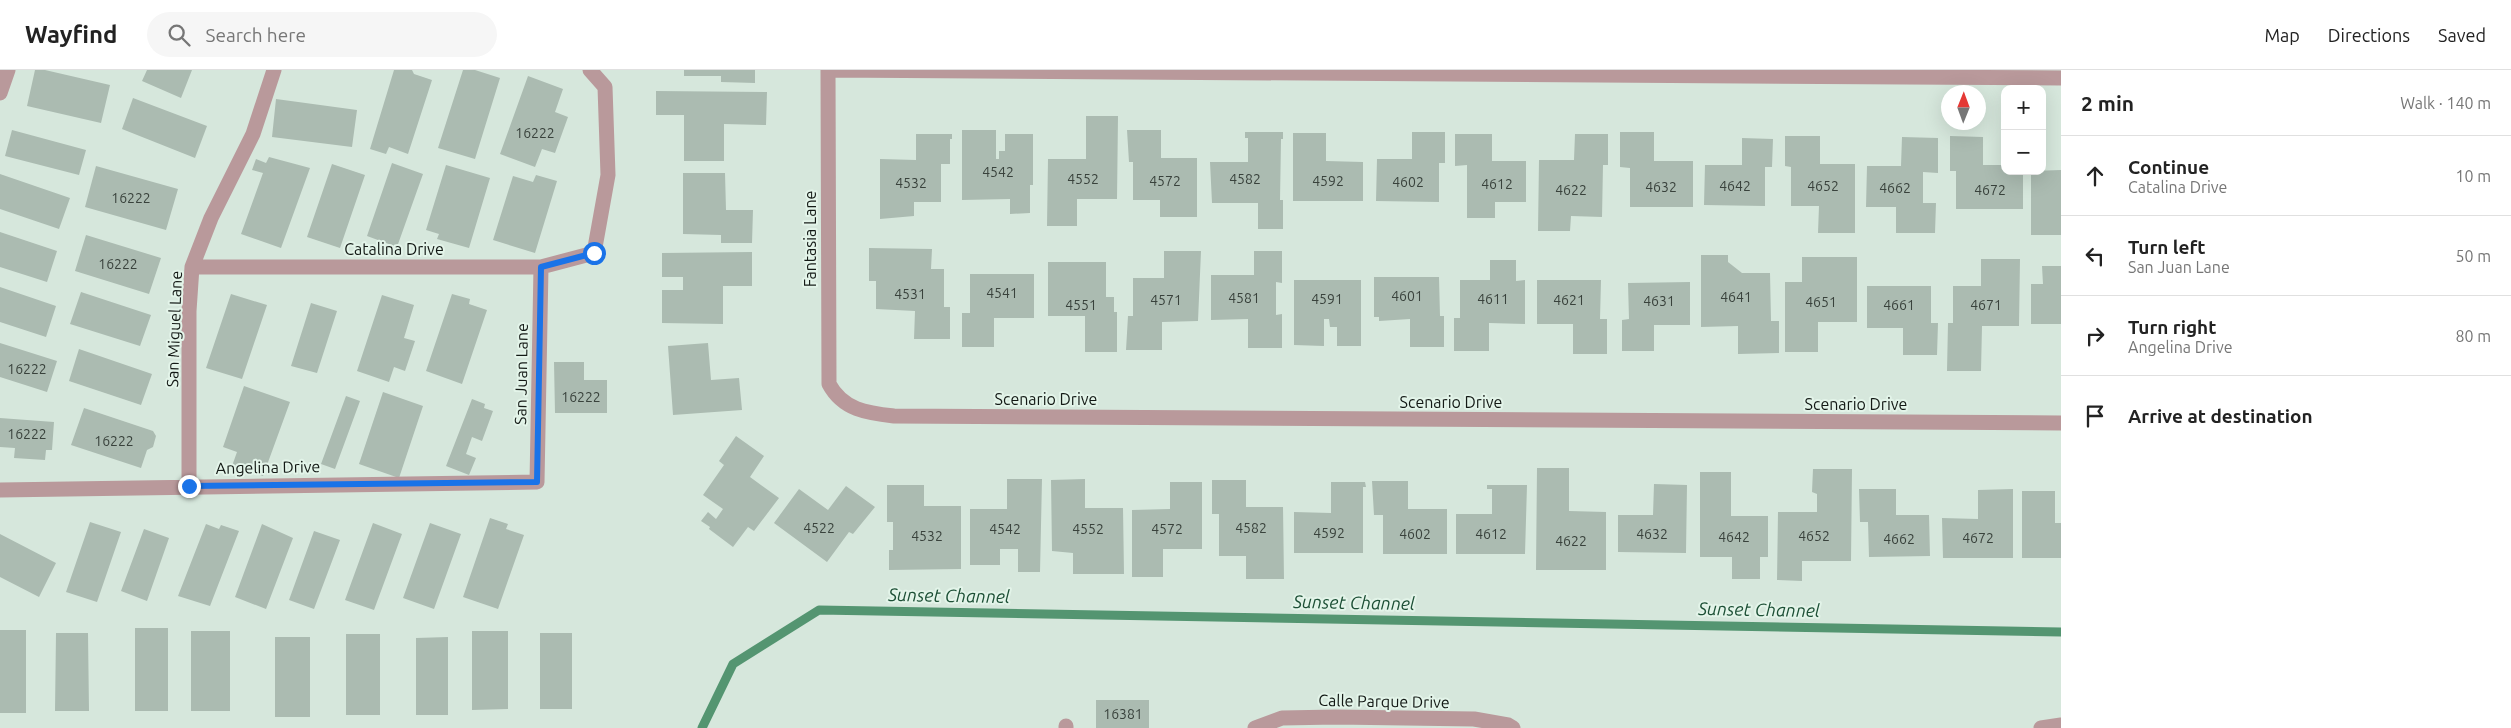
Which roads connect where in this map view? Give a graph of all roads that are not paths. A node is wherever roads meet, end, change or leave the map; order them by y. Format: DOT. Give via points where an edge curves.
graph roads {
  1 [pos="8,70"];
  2 [pos="274,70"];
  3 [pos="590,70"];
  4 [pos="828,70"];
  5 [pos="2061,78"];
  6 [pos="0,93"];
  7 [pos="541,267"];
  8 [pos="192,268"];
  9 [pos="844,402"];
  10 [pos="2061,423"];
  11 [pos="537,482"];
  12 [pos="189,486"];
  13 [pos="0,490"];
  14 [pos="1389,723"];
  15 [pos="2061,725"];
  16 [pos="1255,728"];
  17 [pos="1514,728"];
  18 [pos="2042,728"];
  1 -- 6 [label="street"];
  2 -- 8 [label="street, San Miguel Lane" via="252,134 210,218"];
  3 -- 7 [label="street, Catalina Drive" via="605,87 608,175 594,253"];
  4 -- 5 [label="street"];
  4 -- 9 [label="street, Fantasia Lane" via="828,384"];
  7 -- 8 [label="street, Catalina Drive"];
  7 -- 11 [label="street, San Juan Lane"];
  8 -- 12 [label="street, San Miguel Lane"];
  9 -- 10 [label="street, Scenario Drive" via="856,410 894,416"];
  11 -- 12 [label="street, Angelina Drive"];
  12 -- 13 [label="street, Angelina Drive"];
  14 -- 16 [label="street, Calle Parque Drive" via="1282,718"];
  14 -- 17 [label="street, Calle Parque Drive" via="1474,719"];
  15 -- 18 [label="street"];
}
